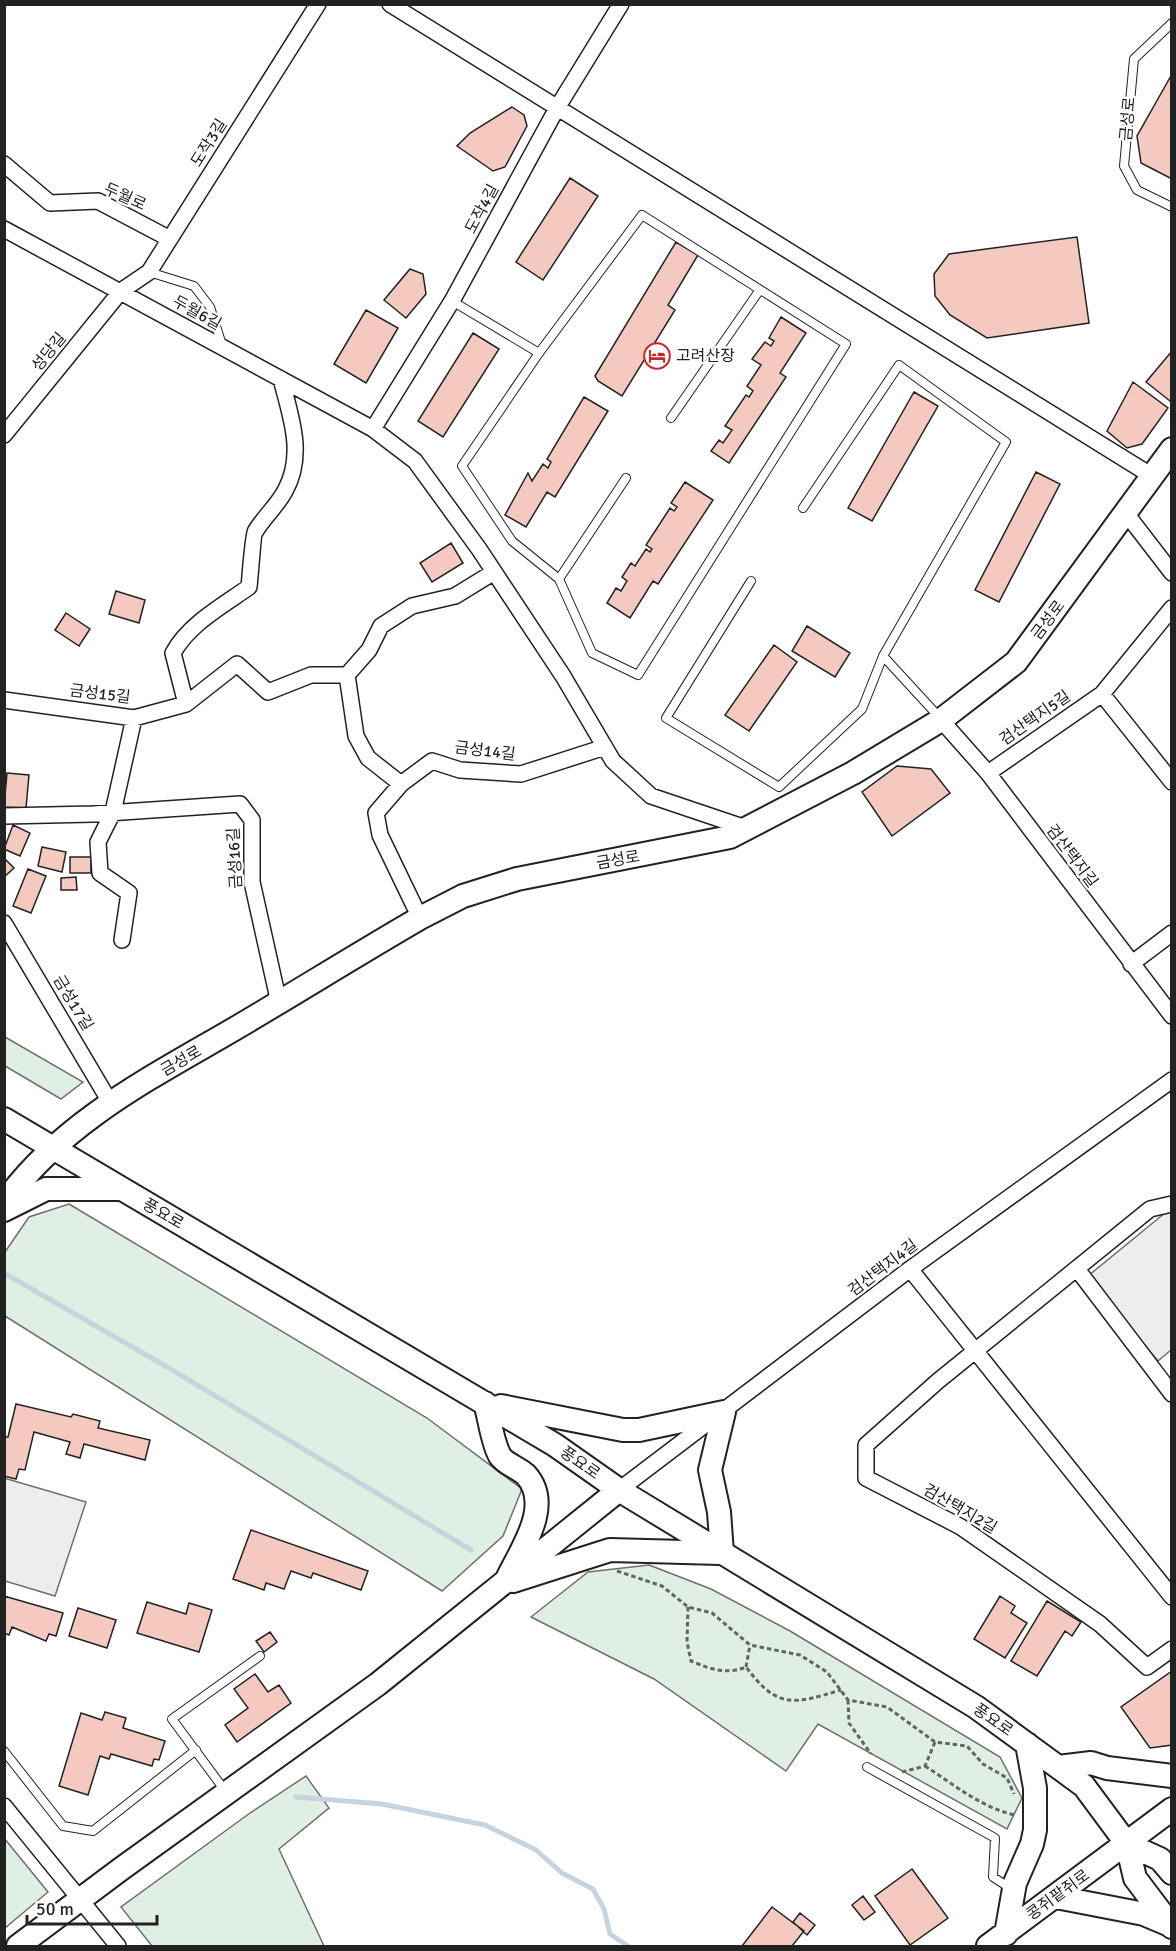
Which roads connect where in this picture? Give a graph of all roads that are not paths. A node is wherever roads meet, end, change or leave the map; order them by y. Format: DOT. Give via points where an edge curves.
graph roads {
  1 [pos="318,4"];
  2 [pos="390,4"];
  3 [pos="621,4"];
  4 [pos="1172,22"];
  5 [pos="557,108"];
  6 [pos="4,165"];
  7 [pos="1172,207"];
  8 [pos="4,229"];
  9 [pos="170,239"];
  10 [pos="149,272"];
  11 [pos="121,291"];
  12 [pos="759,291"];
  13 [pos="452,301"];
  14 [pos="224,349"];
  15 [pos="539,353"];
  16 [pos="281,379"];
  17 [pos="671,418"];
  18 [pos="373,429"];
  19 [pos="4,435"];
  20 [pos="1172,449"];
  21 [pos="1152,476"];
  22 [pos="626,478"];
  23 [pos="803,508"];
  24 [pos="1125,512"];
  25 [pos="494,572"];
  26 [pos="1172,573"];
  27 [pos="559,579"];
  28 [pos="751,581"];
  29 [pos="1172,609"];
  30 [pos="883,656"];
  31 [pos="347,675"];
  32 [pos="1102,694"];
  33 [pos="4,700"];
  34 [pos="186,704"];
  35 [pos="134,718"];
  36 [pos="941,720"];
  37 [pos="605,747"];
  38 [pos="988,773"];
  39 [pos="1172,782"];
  40 [pos="401,784"];
  41 [pos="113,812"];
  42 [pos="4,816"];
  43 [pos="749,829"];
  44 [pos="420,918"];
  45 [pos="4,922"];
  46 [pos="1172,933"];
  47 [pos="122,940"];
  48 [pos="1131,964"];
  49 [pos="279,1003"];
  50 [pos="1172,1016"];
  51 [pos="1172,1080"];
  52 [pos="110,1102"];
  53 [pos="4,1119"];
  54 [pos="55,1146"];
  55 [pos="122,1189"];
  56 [pos="4,1203"];
  57 [pos="1172,1204"];
  58 [pos="4,1210"];
  59 [pos="910,1269"];
  60 [pos="1077,1269"];
  61 [pos="975,1353"];
  62 [pos="1172,1394"];
  63 [pos="485,1403"];
  64 [pos="724,1412"];
  65 [pos="619,1490"];
  66 [pos="722,1553"];
  67 [pos="505,1584"];
  68 [pos="1172,1597"];
  69 [pos="1172,1648"];
  70 [pos="260,1656"];
  71 [pos="1027,1744"];
  72 [pos="196,1750"];
  73 [pos="4,1751"];
  74 [pos="867,1767"];
  75 [pos="1058,1767"];
  76 [pos="1172,1776"];
  77 [pos="227,1793"];
  78 [pos="4,1806"];
  79 [pos="1172,1809"];
  80 [pos="1128,1844"];
  81 [pos="1172,1873"];
  82 [pos="1014,1891"];
  83 [pos="1056,1897"];
  84 [pos="80,1899"];
  85 [pos="1171,1926"];
  86 [pos="997,1940"];
  87 [pos="18,1947"];
  88 [pos="118,1947"];
  1 -- 9 [label="street, 도작3길"];
  2 -- 5 [label="street"];
  3 -- 5 [label="street, 도작4길"];
  4 -- 7 [label="lane, 금성로" via="1134,59 1124,166 1137,190"];
  5 -- 13 [label="street, 도작4길"];
  5 -- 21 [label="street"];
  6 -- 9 [label="street, 두월로" via="50,203 98,201"];
  8 -- 11 [label="street, 두월6길"];
  9 -- 10 [label="street, 도작3길"];
  10 -- 11 [label="street, 도작3길"];
  10 -- 14 [label="lane" via="194,286 210,307"];
  11 -- 14 [label="street, 두월6길"];
  11 -- 19 [label="street, 성당길"];
  12 -- 15 [label="lane" via="642,214"];
  12 -- 17 [label="lane"];
  12 -- 27 [label="lane" via="846,344 638,675 592,653"];
  13 -- 15 [label="lane"];
  13 -- 18 [label="street, 도작4길"];
  14 -- 16 [label="street, 두월6길"];
  15 -- 27 [label="lane" via="462,466 512,541"];
  16 -- 18 [label="street, 두월6길"];
  16 -- 34 [label="street" via="295,432 296,463 285,491 253,534 249,587 180,640 173,653"];
  18 -- 25 [label="street" via="415,461"];
  20 -- 21 [label="main road, 금성로"];
  21 -- 24 [label="main road, 금성로"];
  22 -- 27 [label="lane"];
  23 -- 30 [label="lane" via="899,365 1006,442"];
  24 -- 26 [label="street"];
  24 -- 36 [label="main road, 금성로" via="1016,662"];
  25 -- 31 [label="street" via="455,596 412,606 381,626 369,650"];
  25 -- 37 [label="street"];
  28 -- 30 [label="lane" via="666,718 779,787 862,709"];
  29 -- 32 [label="street, 검산택지5길"];
  30 -- 36 [label="lane"];
  31 -- 34 [label="street, 금성15길" via="310,675 268,692 237,664"];
  31 -- 40 [label="street" via="356,736 368,758"];
  32 -- 38 [label="street, 검산택지5길"];
  32 -- 39 [label="street"];
  33 -- 35 [label="street, 금성15길"];
  34 -- 35 [label="street, 금성15길"];
  35 -- 41 [label="street"];
  36 -- 38 [label="street, 검산택지길"];
  36 -- 43 [label="main road, 금성로"];
  37 -- 40 [label="street, 금성14길" via="520,774 460,770 432,760"];
  37 -- 43 [label="street" via="613,761 651,796"];
  38 -- 48 [label="street, 검산택지길"];
  40 -- 44 [label="street" via="376,813 380,836"];
  41 -- 42 [label="street, 금성16길"];
  41 -- 47 [label="street" via="98,842 100,873 129,893"];
  41 -- 49 [label="street, 금성16길" via="240,804 252,820 252,882"];
  43 -- 44 [label="main road, 금성로" via="720,839 517,879 463,896"];
  44 -- 49 [label="main road, 금성로"];
  45 -- 52 [label="street, 금성17길"];
  46 -- 48 [label="street"];
  48 -- 50 [label="street, 검산택지길"];
  49 -- 52 [label="main road, 금성로"];
  51 -- 59 [label="street, 검산택지4길"];
  52 -- 54 [label="main road, 금성로"];
  53 -- 54 [label="main road, 풍요로"];
  54 -- 55 [label="main road, 풍요로"];
  54 -- 56 [label="main road, 금성로"];
  55 -- 58 [label="main road" via="46,1189"];
  55 -- 63 [label="main road, 풍요로"];
  57 -- 60 [label="street, 검산택지2길" via="1150,1209"];
  59 -- 61 [label="street"];
  59 -- 64 [label="street, 검산택지4길"];
  60 -- 61 [label="street, 검산택지2길"];
  60 -- 62 [label="street"];
  61 -- 68 [label="street"];
  61 -- 69 [label="street, 검산택지2길" via="866,1445 866,1478 961,1527 1100,1624 1146,1667"];
  63 -- 64 [label="main road" via="623,1430"];
  63 -- 65 [label="main road, 풍요로"];
  63 -- 67 [label="main road" via="500,1457 526,1475 537,1503 534,1522"];
  64 -- 65 [label="street, 검산택지4길"];
  64 -- 66 [label="main road" via="710,1470"];
  65 -- 66 [label="main road, 풍요로"];
  65 -- 67 [label="main road"];
  66 -- 67 [label="main road" via="610,1550"];
  66 -- 71 [label="main road, 풍요로" via="976,1707"];
  67 -- 77 [label="main road" via="378,1684"];
  70 -- 72 [label="lane" via="172,1719"];
  71 -- 75 [label="main road, 풍요로"];
  71 -- 82 [label="main road" via="1035,1788 1035,1830"];
  72 -- 73 [label="lane" via="93,1831 63,1826"];
  72 -- 77 [label="lane"];
  74 -- 82 [label="lane" via="995,1838 993,1877"];
  75 -- 76 [label="main road" via="1090,1763"];
  75 -- 80 [label="main road, 풍요로" via="1084,1786"];
  77 -- 84 [label="main road"];
  78 -- 84 [label="street"];
  79 -- 80 [label="main road, 콩쥐팥쥐로"];
  80 -- 81 [label="main road" via="1160,1859"];
  80 -- 83 [label="main road, 콩쥐팥쥐로"];
  80 -- 85 [label="main road" via="1135,1878"];
  82 -- 86 [label="main road"];
  83 -- 85 [label="main road" via="1144,1914"];
  83 -- 86 [label="main road, 콩쥐팥쥐로"];
  84 -- 87 [label="main road"];
  84 -- 88 [label="street"];
}
